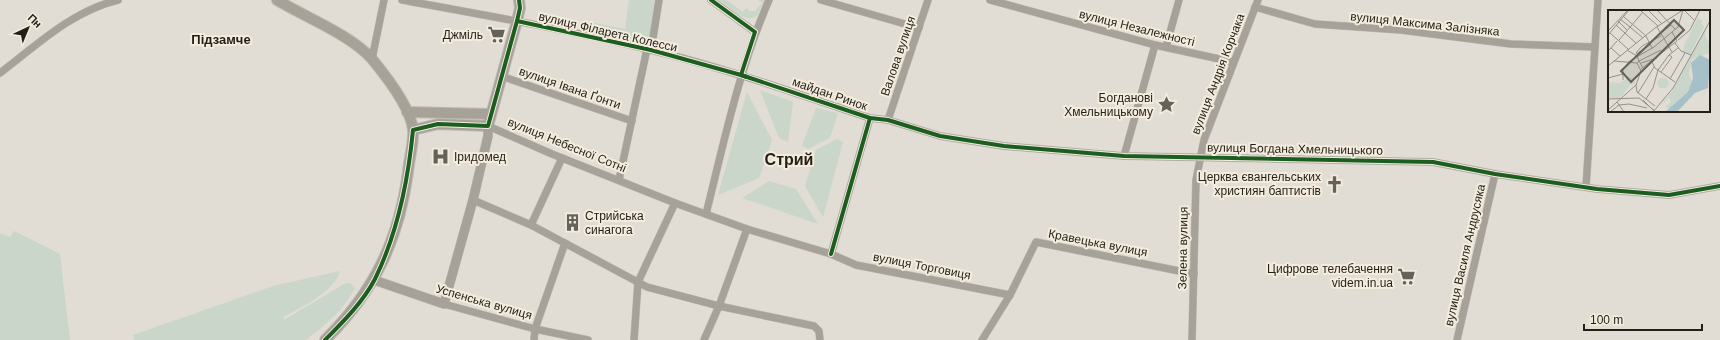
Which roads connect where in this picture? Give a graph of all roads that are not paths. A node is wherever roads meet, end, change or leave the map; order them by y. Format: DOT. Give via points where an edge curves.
graph roads {
  1 [pos="118,0"];
  2 [pos="277,0"];
  3 [pos="384,0"];
  4 [pos="402,0"];
  5 [pos="519,0"];
  6 [pos="659,0"];
  7 [pos="711,0"];
  8 [pos="769,0"];
  9 [pos="824,0"];
  10 [pos="928,0"];
  11 [pos="990,0"];
  12 [pos="1179,0"];
  13 [pos="1598,0"];
  14 [pos="1256,3"];
  15 [pos="517,21"];
  16 [pos="919,28"];
  17 [pos="756,32"];
  18 [pos="1155,44"];
  19 [pos="1166,47"];
  20 [pos="1595,47"];
  21 [pos="649,50"];
  22 [pos="372,59"];
  23 [pos="1233,62"];
  24 [pos="0,73"];
  25 [pos="741,75"];
  26 [pos="501,76"];
  27 [pos="407,112"];
  28 [pos="490,114"];
  29 [pos="870,118"];
  30 [pos="632,120"];
  31 [pos="888,120"];
  32 [pos="488,126"];
  33 [pos="413,130"];
  34 [pos="1124,156"];
  35 [pos="1201,156"];
  36 [pos="562,158"];
  37 [pos="1495,174"];
  38 [pos="619,180"];
  39 [pos="1720,186"];
  40 [pos="1586,188"];
  41 [pos="473,200"];
  42 [pos="675,203"];
  43 [pos="706,214"];
  44 [pos="531,225"];
  45 [pos="747,228"];
  46 [pos="565,244"];
  47 [pos="831,254"];
  48 [pos="1194,274"];
  49 [pos="374,280"];
  50 [pos="638,282"];
  51 [pos="1010,295"];
  52 [pos="444,304"];
  53 [pos="719,306"];
  54 [pos="535,329"];
  55 [pos="325,340"];
  56 [pos="534,340"];
  57 [pos="588,340"];
  58 [pos="634,340"];
  59 [pos="704,340"];
  60 [pos="820,340"];
  61 [pos="982,340"];
  62 [pos="1192,340"];
  63 [pos="1457,340"];
  1 -- 24 [label="street" via="91,8 76,16"];
  2 -- 22 [label="main road" via="357,46"];
  3 -- 22 [label="street"];
  4 -- 15 [label="street, вулиця Філарета Колесси"];
  5 -- 15 [label="main road"];
  6 -- 21 [label="street"];
  7 -- 17 [label="street"];
  8 -- 17 [label="street"];
  9 -- 16 [label="street"];
  10 -- 16 [label="street, Валова вулиця"];
  11 -- 18 [label="street, вулиця Незалежності"];
  12 -- 19 [label="street"];
  13 -- 20 [label="street"];
  14 -- 20 [label="street, вулиця Максима Залізняка" via="1315,24 1401,30 1511,44"];
  14 -- 23 [label="street, вулиця Андрія Корчака"];
  15 -- 21 [label="street, вулиця Філарета Колесси"];
  15 -- 26 [label="main road"];
  16 -- 31 [label="street, Валова вулиця"];
  17 -- 25 [label="street"];
  18 -- 19 [label="street, вулиця Незалежності"];
  18 -- 34 [label="street"];
  19 -- 23 [label="street, вулиця Незалежності"];
  20 -- 40 [label="street"];
  21 -- 25 [label="street, вулиця Філарета Колесси"];
  21 -- 30 [label="street"];
  22 -- 27 [label="main road"];
  23 -- 35 [label="street, вулиця Андрія Корчака" via="1204,140"];
  25 -- 29 [label="street, майдан Ринок"];
  25 -- 43 [label="street"];
  26 -- 28 [label="main road"];
  26 -- 30 [label="street, вулиця Івана Ґонти"];
  27 -- 28 [label="main road"];
  27 -- 33 [label="main road"];
  28 -- 32 [label="main road"];
  29 -- 31 [label="street, вулиця Богдана Хмельницького"];
  29 -- 47 [label="street, майдан Ринок"];
  30 -- 38 [label="street"];
  31 -- 34 [label="street, вулиця Богдана Хмельницького" via="940,136 1004,146"];
  32 -- 33 [label="main road, вулиця Небесної Сотні" via="438,124"];
  32 -- 36 [label="street, вулиця Небесної Сотні"];
  32 -- 41 [label="street"];
  33 -- 49 [label="main road" via="406,188 399,216"];
  34 -- 35 [label="street, вулиця Богдана Хмельницького"];
  35 -- 37 [label="street, вулиця Богдана Хмельницького" via="1433,162"];
  35 -- 48 [label="street, Зелена вулиця" via="1196,180"];
  36 -- 38 [label="street, вулиця Небесної Сотні"];
  36 -- 44 [label="street"];
  37 -- 40 [label="street, вулиця Богдана Хмельницького"];
  37 -- 63 [label="street, вулиця Василя Андрусяка"];
  38 -- 42 [label="street, вулиця Небесної Сотні"];
  39 -- 40 [label="street, вулиця Богдана Хмельницького" via="1669,195"];
  41 -- 44 [label="street"];
  41 -- 52 [label="street"];
  42 -- 43 [label="street, вулиця Небесної Сотні"];
  42 -- 50 [label="street"];
  43 -- 45 [label="street"];
  44 -- 46 [label="street"];
  45 -- 47 [label="street"];
  45 -- 53 [label="street"];
  46 -- 50 [label="street"];
  46 -- 54 [label="street"];
  47 -- 51 [label="street, вулиця Торговиця" via="856,265"];
  48 -- 51 [label="street, Кравецька вулиця" via="1036,242"];
  48 -- 62 [label="street, Зелена вулиця"];
  49 -- 52 [label="street, Успенська вулиця"];
  49 -- 55 [label="main road" via="344,321"];
  50 -- 53 [label="street" via="647,287"];
  50 -- 58 [label="street"];
  51 -- 61 [label="street, Кравецька вулиця"];
  52 -- 54 [label="street, Успенська вулиця"];
  53 -- 59 [label="street"];
  53 -- 60 [label="street" via="814,326 819,331"];
  54 -- 56 [label="street"];
  54 -- 57 [label="street, Успенська вулиця"];
}
